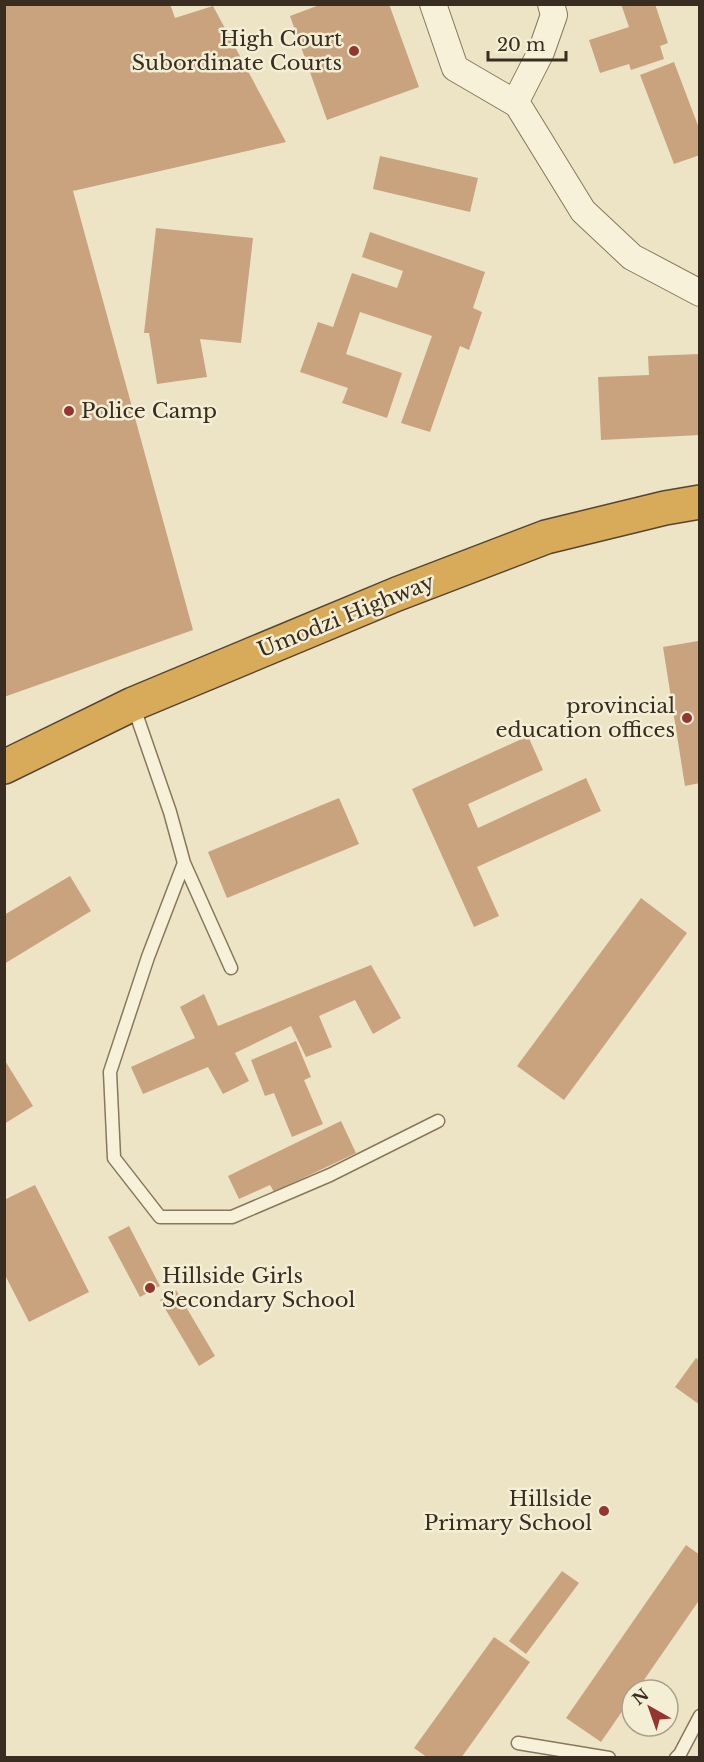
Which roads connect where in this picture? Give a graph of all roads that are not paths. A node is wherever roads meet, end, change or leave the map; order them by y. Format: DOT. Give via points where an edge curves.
graph roads {
  1 [pos="433,4"];
  2 [pos="552,4"];
  3 [pos="516,102"];
  4 [pos="699,293"];
  5 [pos="699,502"];
  6 [pos="133,704"];
  7 [pos="4,766"];
  8 [pos="184,863"];
  9 [pos="231,968"];
  10 [pos="438,1121"];
  11 [pos="699,1716"];
  12 [pos="518,1743"];
  13 [pos="609,1758"];
  14 [pos="676,1758"];
  1 -- 3 [label="street" via="455,68"];
  2 -- 3 [label="street" via="554,15 541,52"];
  3 -- 4 [label="street" via="583,211 632,257"];
  5 -- 6 [label="highway, Umodzi Highway" via="546,537 397,594"];
  6 -- 7 [label="highway, Umodzi Highway"];
  6 -- 8 [label="lane"];
  8 -- 9 [label="lane"];
  8 -- 10 [label="lane" via="110,1072 114,1158 160,1217 232,1217 330,1175"];
  11 -- 14 [label="lane"];
  12 -- 13 [label="lane"];
}
